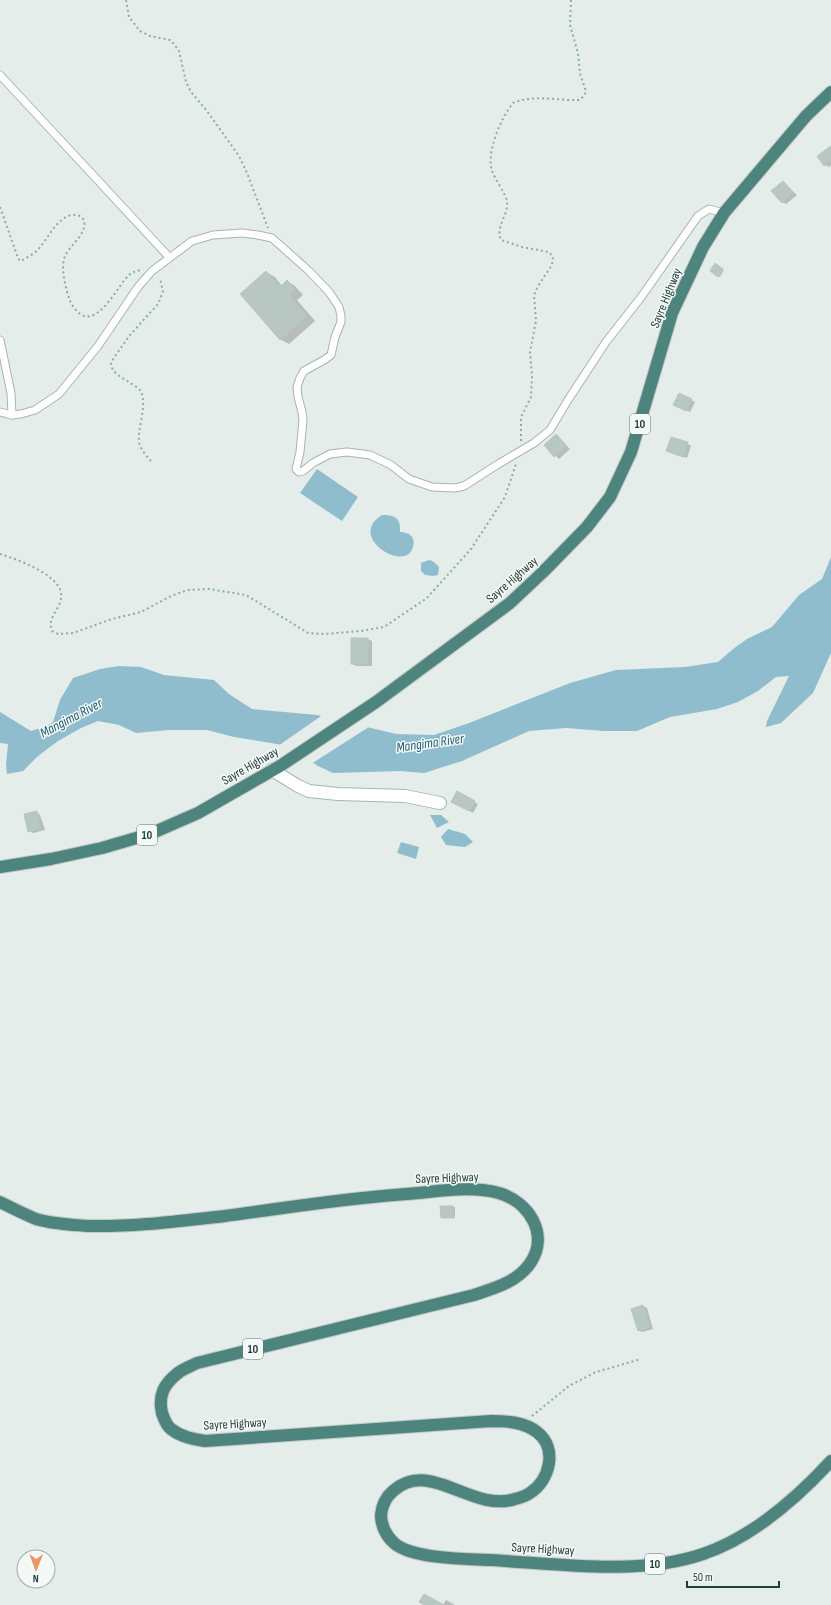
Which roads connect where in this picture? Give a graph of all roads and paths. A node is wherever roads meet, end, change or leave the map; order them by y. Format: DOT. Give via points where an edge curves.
graph roads {
  1 [pos="126,0"];
  2 [pos="571,0"];
  3 [pos="0,75"];
  4 [pos="831,92"];
  5 [pos="0,207"];
  6 [pos="724,214"];
  7 [pos="272,238"];
  8 [pos="168,257"];
  9 [pos="152,271"];
  10 [pos="0,340"];
  11 [pos="0,412"];
  12 [pos="12,415"];
  13 [pos="521,450"];
  14 [pos="151,461"];
  15 [pos="0,554"];
  16 [pos="276,768"];
  17 [pos="440,803"];
  18 [pos="0,867"];
  19 [pos="0,1202"];
  20 [pos="640,1359"];
  21 [pos="521,1424"];
  22 [pos="831,1461"];
  1 -- 7 [label="path" via="129,17 140,31 170,40 179,51 190,92 239,156"];
  2 -- 13 [label="path" via="570,25 586,91 584,96 579,100 526,99 513,103 498,129 490,156 492,172 507,202 499,232 501,240 549,252 553,257 552,265 534,295 536,321 530,352 531,397 521,417"];
  3 -- 8 [label="lane"];
  4 -- 6 [label="highway, Sayre Highway / 10" via="806,116"];
  5 -- 9 [label="path" via="20,261 37,251 54,226 61,221 73,215 82,217 85,226 83,232 67,251 64,268 70,301 81,315 94,316 129,274 142,269"];
  6 -- 13 [label="lane" via="709,209 698,216 606,342 550,430"];
  6 -- 16 [label="highway, Sayre Highway / 10" via="703,247 672,313 631,452 610,497 587,527 510,603 376,702"];
  7 -- 8 [label="lane" via="242,233 213,235 192,241"];
  7 -- 13 [label="lane" via="329,292 341,316 331,354 304,371 297,387 303,420 296,469 303,471 330,454 347,452 370,455 391,465 410,479 432,487 455,488 464,486"];
  8 -- 9 [label="lane"];
  9 -- 12 [label="lane" via="138,287 98,346 59,394 36,410"];
  9 -- 14 [label="path" via="158,274 161,281 163,292 158,304 130,335 110,364 114,372 132,382 141,391 143,408 139,441"];
  10 -- 12 [label="lane" via="10,387"];
  11 -- 12 [label="lane"];
  13 -- 15 [label="path" via="505,497 471,549 427,598 384,627 324,634 308,633 246,595 210,589 188,590 141,612 73,633 58,634 52,631 50,625 61,600 62,594 58,586 41,570"];
  16 -- 17 [label="street" via="298,786 309,790 338,794 404,796"];
  16 -- 18 [label="highway, Sayre Highway / 10" via="198,813 150,834 102,848"];
  19 -- 21 [label="highway, Sayre Highway / 10" via="38,1219 72,1225 110,1226 152,1225 388,1195 449,1190 476,1190 508,1196 527,1210 538,1237 537,1253 513,1279 474,1295 197,1363 170,1380 160,1398 164,1421 170,1428 190,1439 205,1441 478,1421"];
  20 -- 21 [label="path" via="596,1372 569,1386"];
  21 -- 22 [label="highway, Sayre Highway / 10" via="542,1437 548,1445 550,1456 549,1469 543,1480 530,1493 507,1501 487,1501 438,1483 408,1481 394,1490 383,1504 382,1526 393,1543 410,1551 447,1558 575,1566 665,1563 703,1554 750,1530 785,1506"];
}
